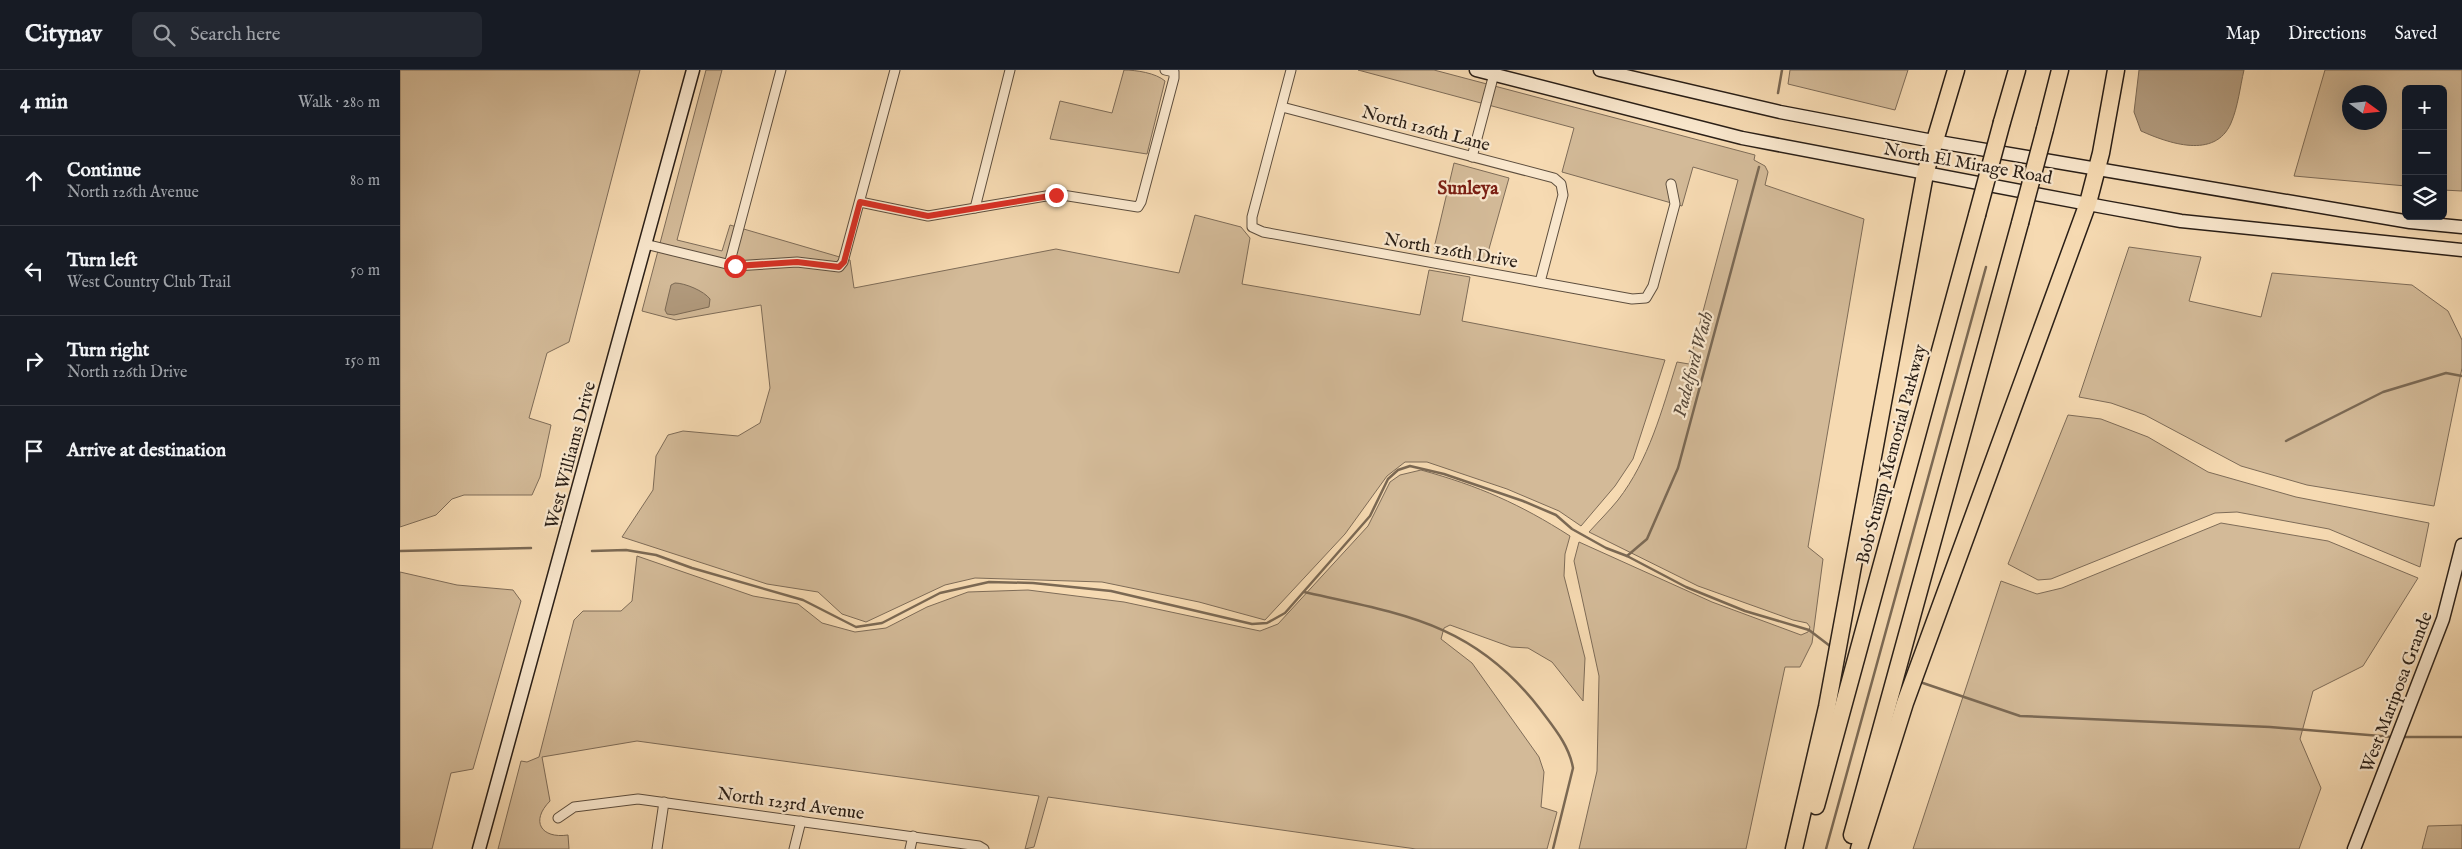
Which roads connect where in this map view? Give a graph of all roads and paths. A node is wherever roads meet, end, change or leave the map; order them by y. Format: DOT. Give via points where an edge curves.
graph roads {
  1 [pos="693,70"];
  2 [pos="780,70"];
  3 [pos="895,70"];
  4 [pos="1010,70"];
  5 [pos="1291,70"];
  6 [pos="1476,70"];
  7 [pos="1600,70"];
  8 [pos="1956,70"];
  9 [pos="2017,70"];
  10 [pos="2060,70"];
  11 [pos="2116,70"];
  12 [pos="1169,71"];
  13 [pos="1495,72"];
  14 [pos="1282,107"];
  15 [pos="1934,141"];
  16 [pos="1472,157"];
  17 [pos="2097,169"];
  18 [pos="1925,174"];
  19 [pos="1671,184"];
  20 [pos="860,202"];
  21 [pos="2088,203"];
  22 [pos="975,208"];
  23 [pos="2462,227"];
  24 [pos="645,244"];
  25 [pos="2462,250"];
  26 [pos="729,265"];
  27 [pos="1540,282"];
  28 [pos="2462,545"];
  29 [pos="1898,701"];
  30 [pos="664,802"];
  31 [pos="558,818"];
  32 [pos="800,821"];
  33 [pos="913,836"];
  34 [pos="479,849"];
  35 [pos="657,849"];
  36 [pos="794,849"];
  37 [pos="910,849"];
  38 [pos="984,849"];
  39 [pos="1794,849"];
  40 [pos="1804,849"];
  41 [pos="1848,849"];
  42 [pos="1859,849"];
  43 [pos="2354,849"];
  1 -- 24 [label="main road, West Williams Drive"];
  2 -- 26 [label="street"];
  3 -- 20 [label="street"];
  4 -- 22 [label="street"];
  5 -- 14 [label="street"];
  6 -- 13 [label="main road, North El Mirage Road"];
  7 -- 15 [label="main road, North El Mirage Road" via="1767,110"];
  8 -- 15 [label="highway"];
  9 -- 40 [label="highway, Bob Stump Memorial Parkway, bridge"];
  10 -- 29 [label="highway, bridge" via="1903,653"];
  11 -- 17 [label="highway"];
  12 -- 22 [label="street" via="1174,78 1138,207 1056,195"];
  13 -- 16 [label="street"];
  13 -- 18 [label="main road, North El Mirage Road" via="1742,138"];
  14 -- 16 [label="street, North 126th Lane"];
  14 -- 27 [label="street, North 126th Drive" via="1252,227 1271,234"];
  15 -- 17 [label="main road, North El Mirage Road"];
  15 -- 18 [label="highway"];
  16 -- 27 [label="street, North 126th Lane" via="1554,178 1561,184 1563,195"];
  17 -- 21 [label="highway"];
  17 -- 23 [label="main road, North El Mirage Road" via="2410,222"];
  18 -- 21 [label="main road, North El Mirage Road"];
  18 -- 39 [label="highway" via="1835,664"];
  19 -- 27 [label="street, North 126th Drive" via="1675,204 1653,286 1646,298 1632,299"];
  20 -- 22 [label="street" via="923,216"];
  20 -- 26 [label="street" via="844,262 839,267 797,262"];
  21 -- 25 [label="main road, North El Mirage Road" via="2181,221"];
  21 -- 29 [label="highway" via="1921,660"];
  24 -- 26 [label="street"];
  24 -- 34 [label="main road, West Williams Drive"];
  28 -- 43 [label="main road, West Mariposa Grande" via="2443,619"];
  29 -- 41 [label="highway"];
  29 -- 42 [label="highway"];
  30 -- 31 [label="street, North 123rd Avenue" via="618,800 574,807"];
  30 -- 32 [label="street, North 123rd Avenue"];
  30 -- 35 [label="street"];
  32 -- 33 [label="street, North 123rd Avenue"];
  32 -- 36 [label="street"];
  33 -- 37 [label="street"];
  33 -- 38 [label="street, North 123rd Avenue"];
}
